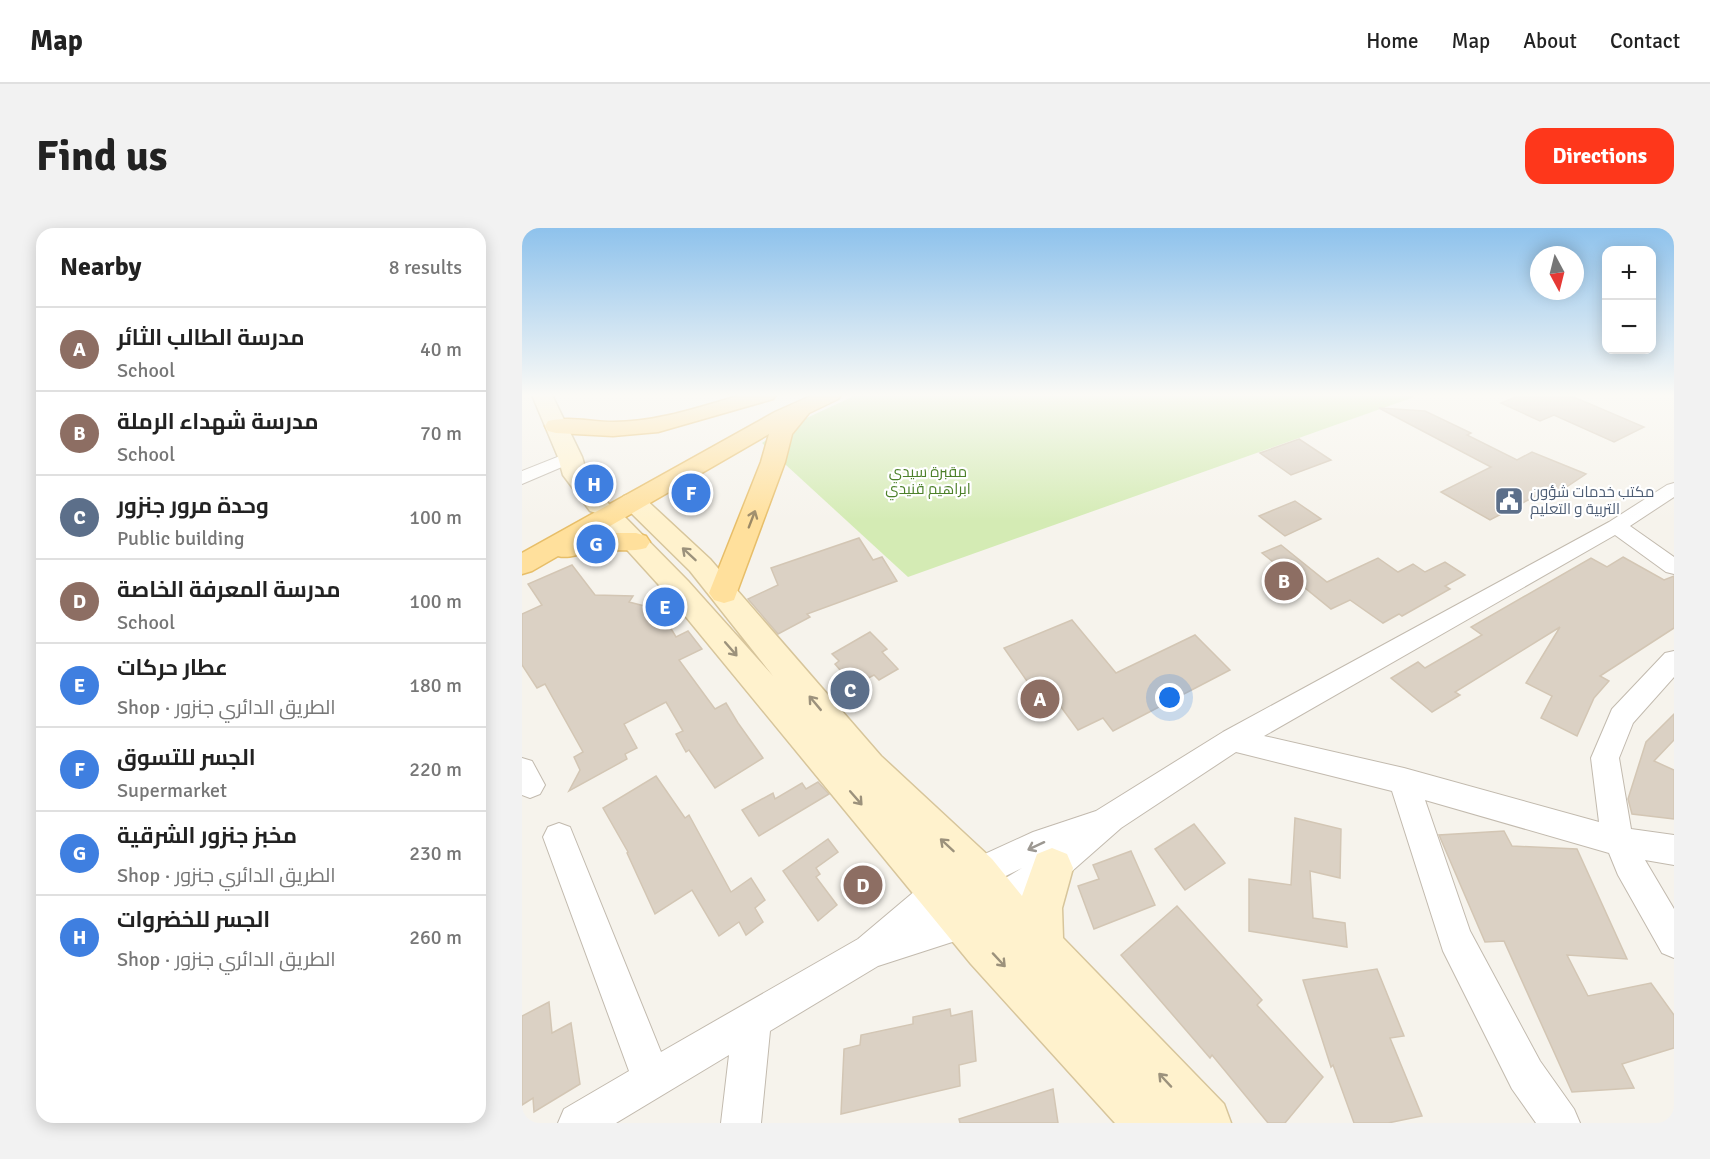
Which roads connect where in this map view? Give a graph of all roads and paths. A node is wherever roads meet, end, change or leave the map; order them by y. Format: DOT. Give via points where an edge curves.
graph roads {
  1 [pos="561,437"];
  2 [pos="743,437"];
  3 [pos="777,437"];
  4 [pos="571,459"];
  5 [pos="522,478"];
  6 [pos="1674,489"];
  7 [pos="616,504"];
  8 [pos="1616,526"];
  9 [pos="636,542"];
  10 [pos="524,558"];
  11 [pos="1674,567"];
  12 [pos="718,602"];
  13 [pos="1674,660"];
  14 [pos="1233,740"];
  15 [pos="1404,781"];
  16 [pos="1110,818"];
  17 [pos="559,837"];
  18 [pos="1620,842"];
  19 [pos="1674,850"];
  20 [pos="1052,868"];
  21 [pos="988,887"];
  22 [pos="940,891"];
  23 [pos="965,922"];
  24 [pos="1674,941"];
  25 [pos="1042,949"];
  26 [pos="870,951"];
  27 [pos="752,1020"];
  28 [pos="1110,1078"];
  29 [pos="652,1079"];
  30 [pos="1554,1120"];
  31 [pos="578,1123"];
  32 [pos="741,1123"];
  33 [pos="1115,1123"];
  34 [pos="1151,1123"];
  35 [pos="1205,1123"];
  1 -- 4 [label="street"];
  2 -- 7 [label="main road"];
  12 -- 3 [label="main road, one-way" via="773,462"];
  4 -- 5 [label="street"];
  4 -- 7 [label="street" via="575,475"];
  6 -- 8 [label="street"];
  7 -- 9 [label="street"];
  7 -- 10 [label="main road"];
  12 -- 7 [label="street, one-way" via="700,565"];
  8 -- 11 [label="street"];
  8 -- 14 [label="street"];
  9 -- 10 [label="main road" via="577,545"];
  9 -- 12 [label="street"];
  21 -- 12 [label="street, one-way" via="868,767"];
  12 -- 22 [label="street, one-way" via="853,794"];
  13 -- 18 [label="street" via="1622,717 1605,758"];
  14 -- 15 [label="street"];
  14 -- 16 [label="street"];
  15 -- 18 [label="street"];
  15 -- 30 [label="street" via="1455,939"];
  16 -- 20 [label="street"];
  16 -- 21 [label="street, one-way" via="1044,842"];
  17 -- 29 [label="street"];
  18 -- 19 [label="street"];
  18 -- 24 [label="street"];
  20 -- 21 [label="street"];
  20 -- 25 [label="street" via="1038,908"];
  21 -- 22 [label="street"];
  21 -- 23 [label="street"];
  21 -- 25 [label="street"];
  22 -- 23 [label="street"];
  22 -- 26 [label="street"];
  23 -- 26 [label="street"];
  23 -- 28 [label="street, one-way"];
  35 -- 25 [label="street, one-way"];
  26 -- 27 [label="street"];
  27 -- 29 [label="street"];
  27 -- 32 [label="street"];
  28 -- 33 [label="street"];
  28 -- 34 [label="street"];
  29 -- 31 [label="street"];
}
